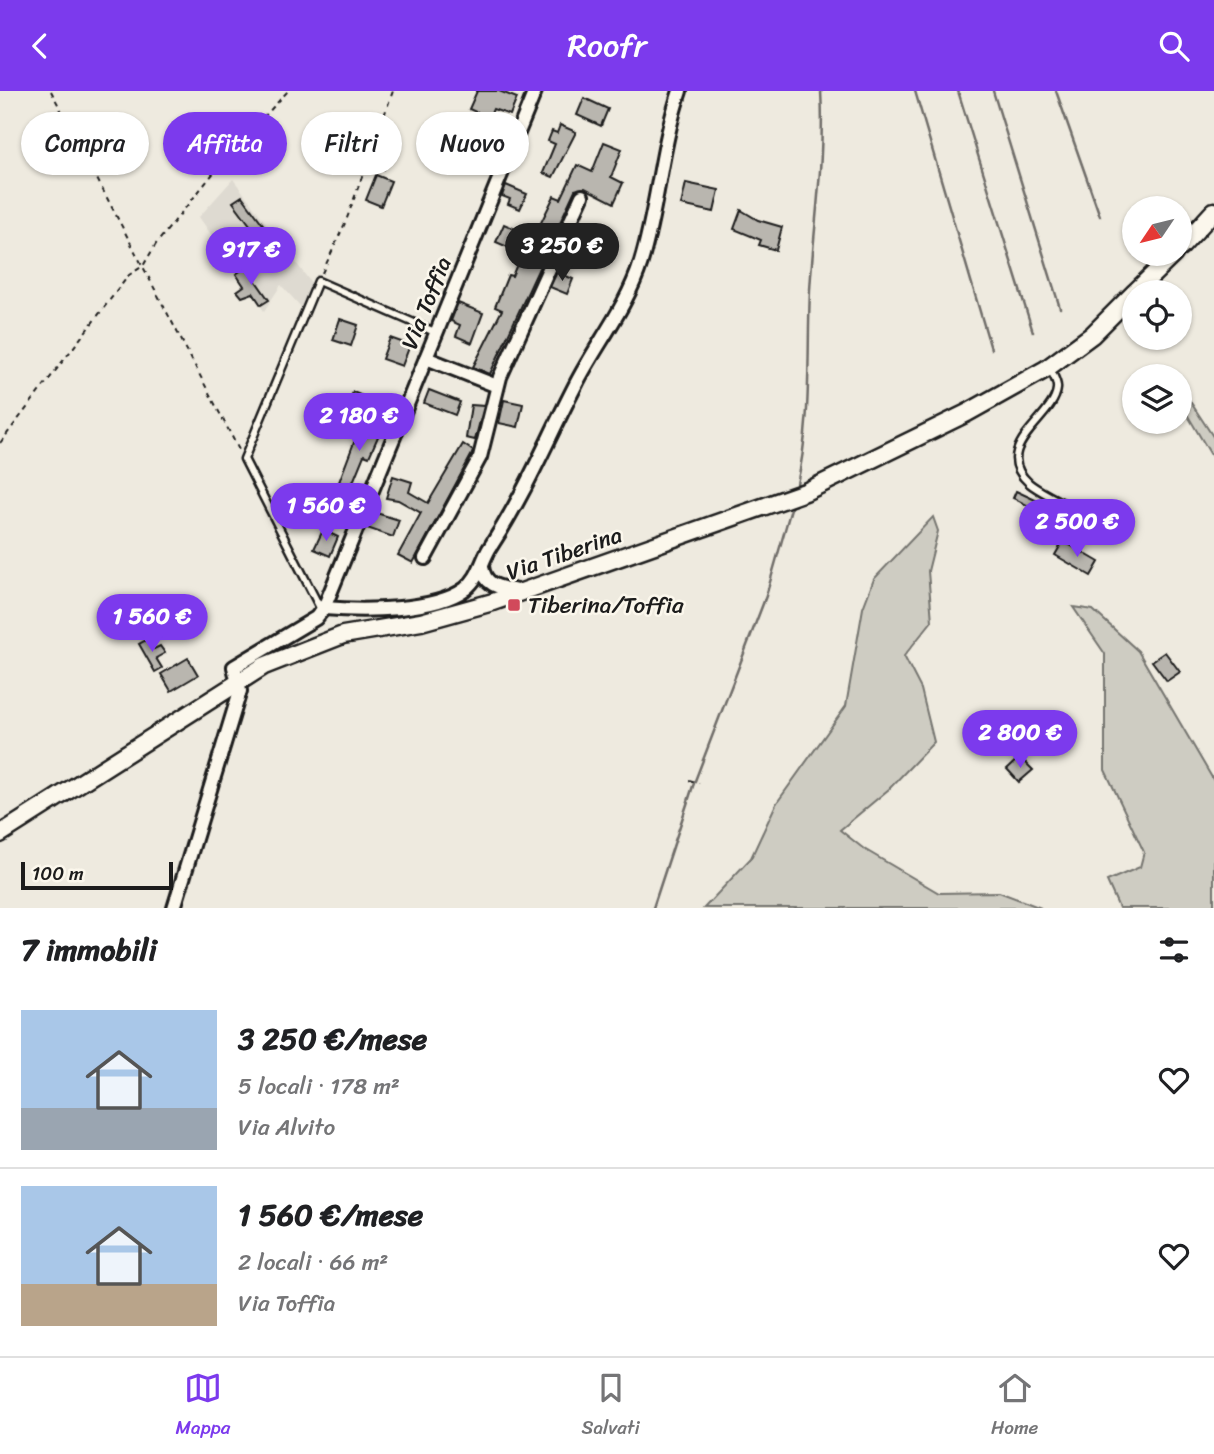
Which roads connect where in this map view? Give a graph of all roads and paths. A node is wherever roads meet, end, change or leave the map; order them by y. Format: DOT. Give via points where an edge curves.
graph roads {
  1 [pos="51,91"];
  2 [pos="288,91"];
  3 [pos="393,91"];
  4 [pos="535,91"];
  5 [pos="680,91"];
  6 [pos="582,196"];
  7 [pos="1214,211"];
  8 [pos="1192,235"];
  9 [pos="143,266"];
  10 [pos="1162,266"];
  11 [pos="1147,280"];
  12 [pos="318,281"];
  13 [pos="1122,305"];
  14 [pos="437,333"];
  15 [pos="426,358"];
  16 [pos="1050,367"];
  17 [pos="497,386"];
  18 [pos="0,443"];
  19 [pos="244,459"];
  20 [pos="1111,527"];
  21 [pos="425,558"];
  22 [pos="482,566"];
  23 [pos="490,583"];
  24 [pos="522,592"];
  25 [pos="493,602"];
  26 [pos="323,610"];
  27 [pos="239,682"];
  28 [pos="689,780"];
  29 [pos="699,783"];
  30 [pos="0,834"];
  31 [pos="174,908"];
  1 -- 9 [label="path"];
  2 -- 9 [label="path" via="208,180"];
  3 -- 12 [label="path" via="346,221"];
  4 -- 14 [label="street, Via Toffia"];
  5 -- 22 [label="street" via="634,282 576,382 519,502"];
  6 -- 17 [label="street"];
  7 -- 8 [label="main road"];
  9 -- 18 [label="path" via="130,275"];
  9 -- 19 [label="path"];
  10 -- 11 [label="main road, Via Tiberina"];
  12 -- 14 [label="lane"];
  12 -- 19 [label="lane"];
  13 -- 16 [label="main road, Via Tiberina"];
  14 -- 15 [label="street, Via Toffia"];
  15 -- 17 [label="street"];
  15 -- 26 [label="street, Via Toffia"];
  16 -- 20 [label="lane" via="1056,394 1022,439 1020,469 1034,487"];
  16 -- 24 [label="main road, Via Tiberina" via="956,419 805,492"];
  17 -- 21 [label="street" via="480,457"];
  19 -- 26 [label="lane"];
  22 -- 23 [label="street"];
  22 -- 26 [label="street" via="461,591 418,605"];
  23 -- 24 [label="street"];
  23 -- 25 [label="street"];
  24 -- 25 [label="main road, Via Tiberina"];
  25 -- 27 [label="main road, Via Tiberina" via="421,622 343,635 264,666"];
  26 -- 27 [label="street" via="236,665"];
  27 -- 30 [label="main road, Via Tiberina"];
  27 -- 31 [label="street"];
  28 -- 29 [label="path"];
}
